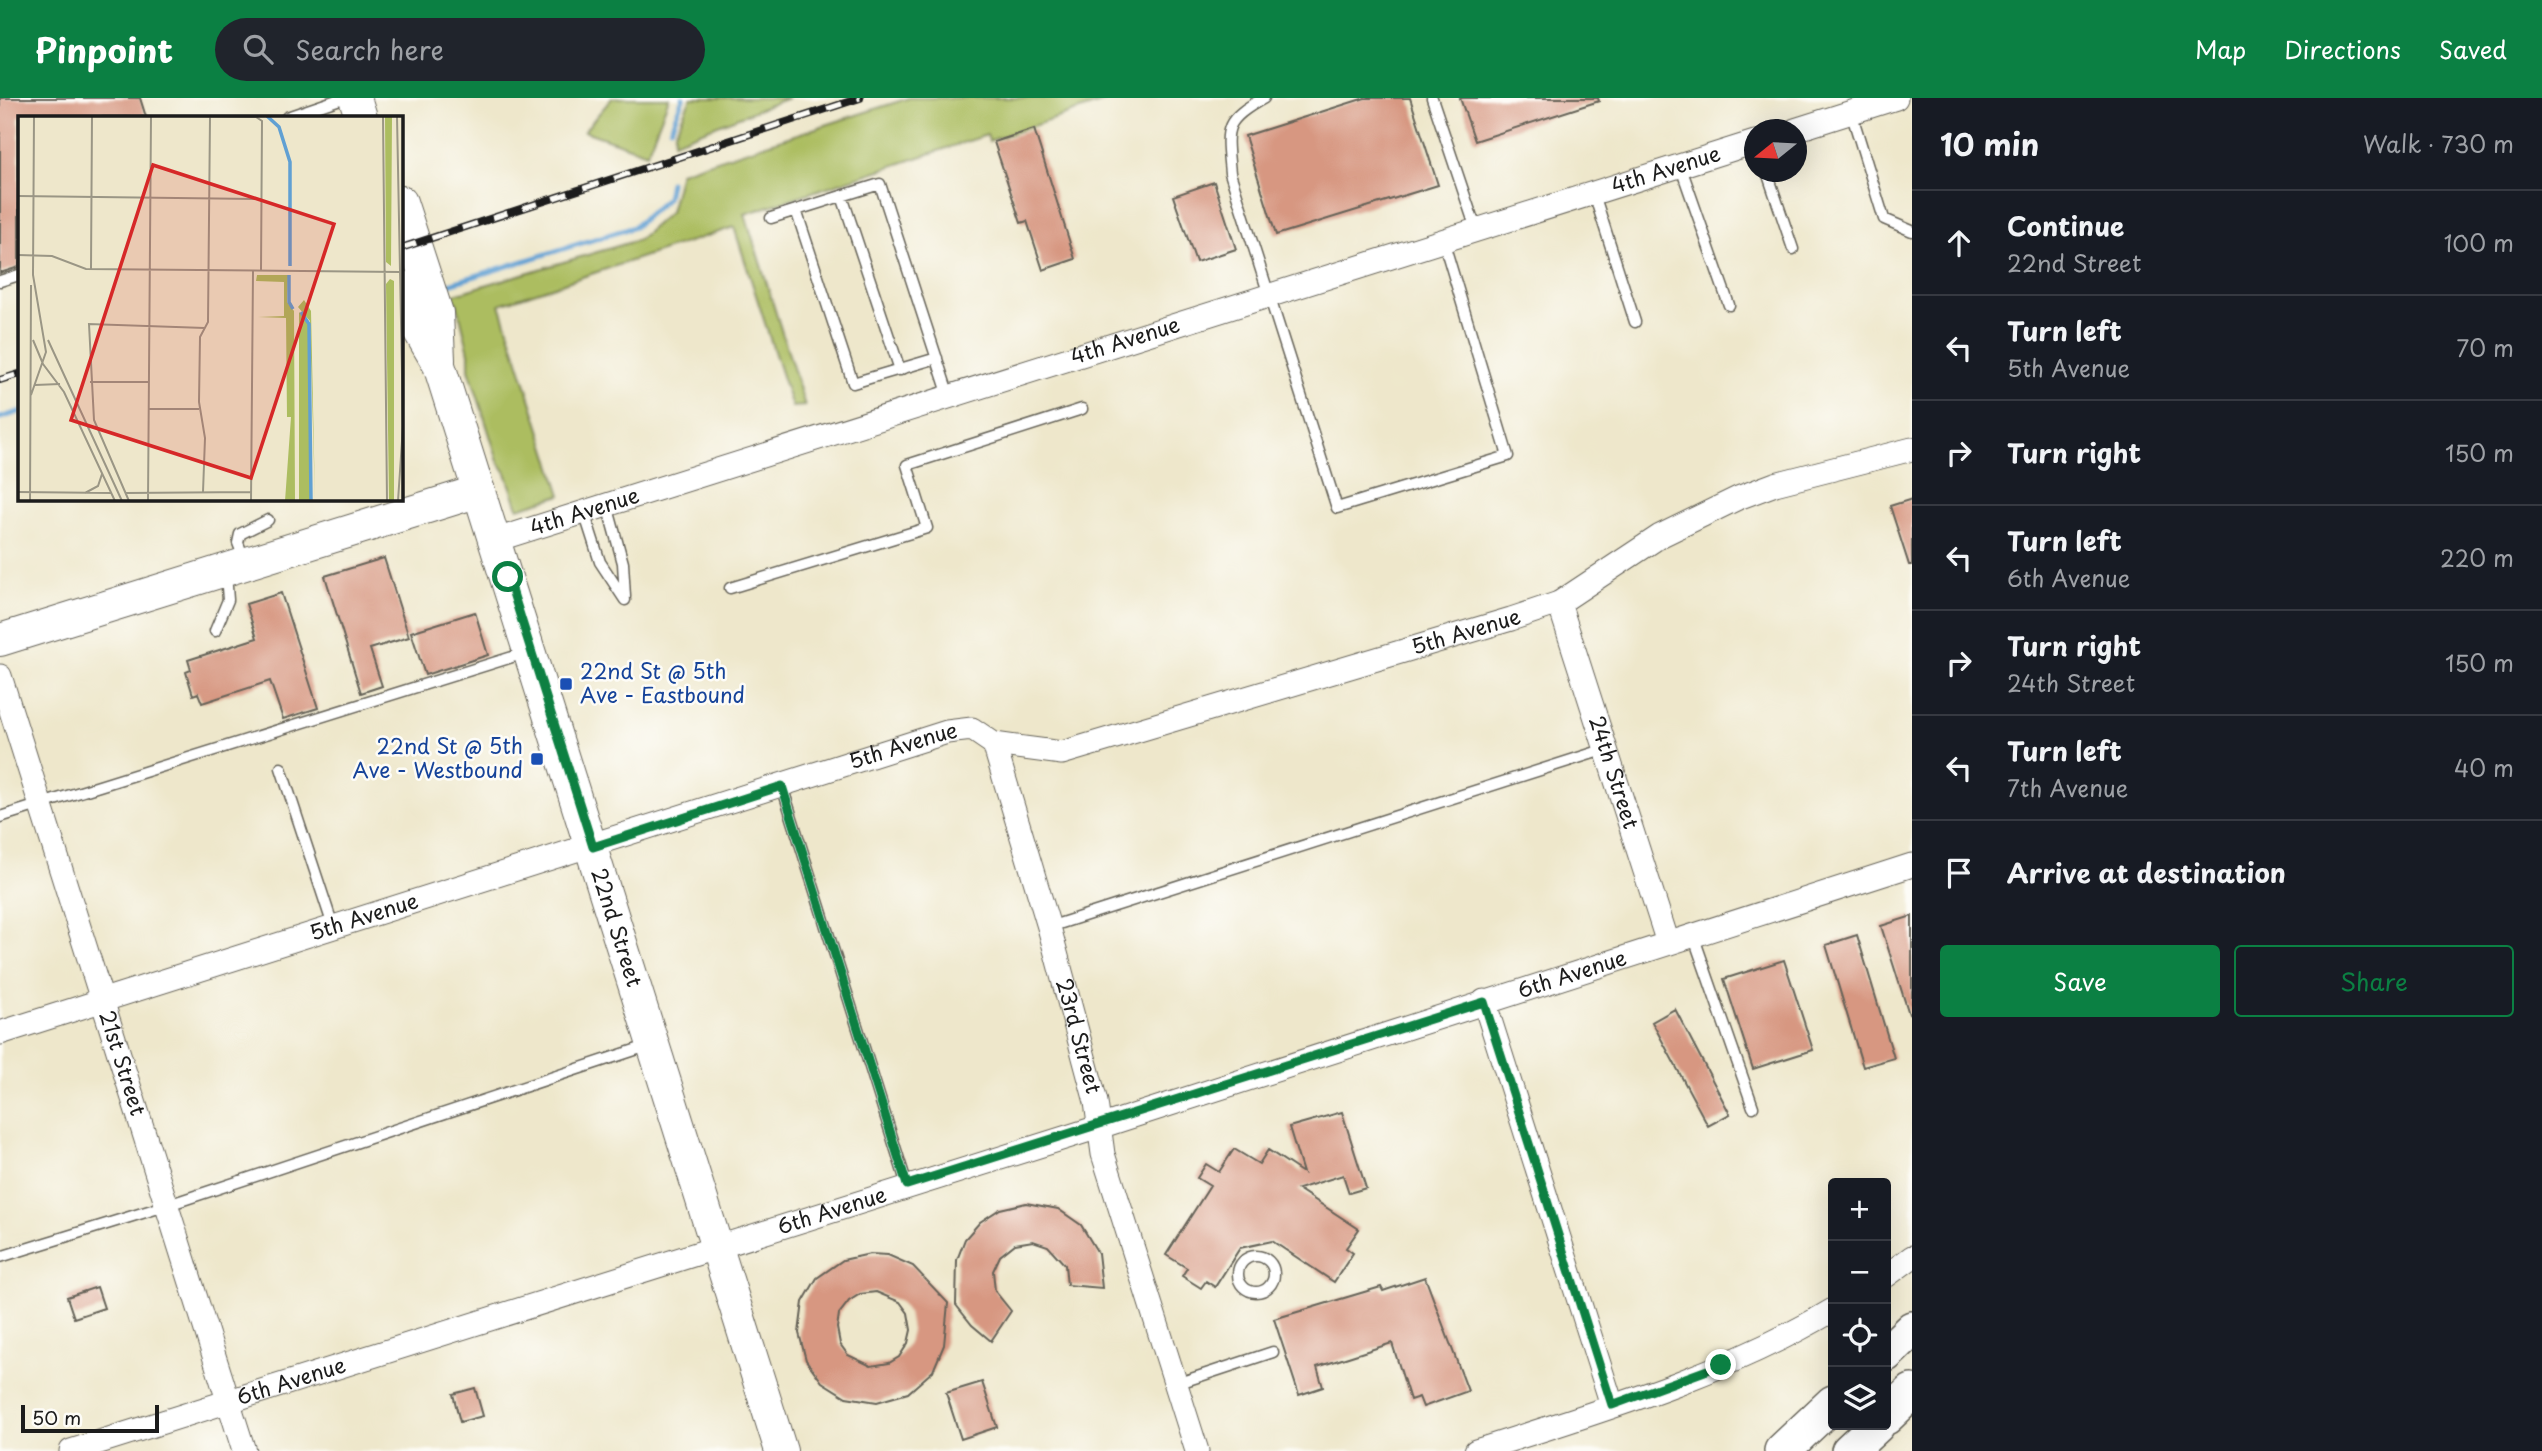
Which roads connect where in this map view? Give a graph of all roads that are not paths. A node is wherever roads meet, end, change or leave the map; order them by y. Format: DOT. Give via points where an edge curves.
graph roads {
  1 [pos="343,98"];
  2 [pos="355,98"];
  3 [pos="1264,98"];
  4 [pos="1432,98"];
  5 [pos="1896,98"];
  6 [pos="1851,112"];
  7 [pos="290,116"];
  8 [pos="361,116"];
  9 [pos="1807,126"];
  10 [pos="1744,145"];
  11 [pos="1680,165"];
  12 [pos="1770,182"];
  13 [pos="1593,191"];
  14 [pos="842,196"];
  15 [pos="402,205"];
  16 [pos="796,210"];
  17 [pos="771,218"];
  18 [pos="1476,229"];
  19 [pos="1912,231"];
  20 [pos="1443,240"];
  21 [pos="1793,249"];
  22 [pos="18,275"];
  23 [pos="0,281"];
  24 [pos="402,290"];
  25 [pos="1268,295"];
  26 [pos="1729,305"];
  27 [pos="1635,322"];
  28 [pos="937,358"];
  29 [pos="439,365"];
  30 [pos="900,370"];
  31 [pos="949,396"];
  32 [pos="1082,409"];
  33 [pos="1912,449"];
  34 [pos="479,491"];
  35 [pos="607,505"];
  36 [pos="584,512"];
  37 [pos="268,520"];
  38 [pos="496,540"];
  39 [pos="235,567"];
  40 [pos="730,588"];
  41 [pos="1559,603"];
  42 [pos="215,631"];
  43 [pos="0,640"];
  44 [pos="531,651"];
  45 [pos="0,676"];
  46 [pos="994,744"];
  47 [pos="1606,749"];
  48 [pos="281,768"];
  49 [pos="782,786"];
  50 [pos="41,805"];
  51 [pos="0,817"];
  52 [pos="593,847"];
  53 [pos="1912,865"];
  54 [pos="1049,927"];
  55 [pos="334,929"];
  56 [pos="1693,935"];
  57 [pos="1668,943"];
  58 [pos="103,1002"];
  59 [pos="1484,1002"];
  60 [pos="0,1034"];
  61 [pos="654,1044"];
  62 [pos="1753,1107"];
  63 [pos="1099,1127"];
  64 [pos="907,1185"];
  65 [pos="165,1206"];
  66 [pos="717,1246"];
  67 [pos="0,1257"];
  68 [pos="1912,1258"];
  69 [pos="1891,1273"];
  70 [pos="1828,1313"];
  71 [pos="1912,1329"];
  72 [pos="1891,1349"];
  73 [pos="1273,1352"];
  74 [pos="1177,1384"];
  75 [pos="1912,1392"];
  76 [pos="228,1401"];
  77 [pos="1612,1405"];
  78 [pos="1828,1408"];
  79 [pos="1891,1412"];
  80 [pos="1872,1430"];
  81 [pos="1193,1450"];
  82 [pos="71,1451"];
  83 [pos="244,1451"];
  84 [pos="781,1451"];
  85 [pos="1476,1451"];
  86 [pos="1782,1451"];
  87 [pos="1849,1451"];
  1 -- 7 [label="lane"];
  2 -- 8 [label="street"];
  3 -- 25 [label="lane" via="1237,113 1227,135 1230,173"];
  4 -- 18 [label="lane"];
  5 -- 6 [label="street"];
  6 -- 9 [label="street"];
  6 -- 19 [label="lane" via="1884,219"];
  10 -- 11 [label="street, 4th Avenue"];
  11 -- 13 [label="street, 4th Avenue"];
  11 -- 26 [label="lane"];
  12 -- 21 [label="lane"];
  13 -- 18 [label="street, 4th Avenue"];
  13 -- 27 [label="lane"];
  14 -- 16 [label="lane"];
  14 -- 28 [label="lane" via="880,184"];
  14 -- 30 [label="lane"];
  15 -- 29 [label="street, 22nd Street" via="437,313"];
  16 -- 17 [label="lane"];
  16 -- 30 [label="lane" via="853,383"];
  18 -- 20 [label="street, 4th Avenue"];
  20 -- 25 [label="street, 4th Avenue"];
  20 -- 25 [label="lane" via="1508,456 1337,508"];
  22 -- 23 [label="lane"];
  24 -- 29 [label="street, 22nd Street"];
  25 -- 31 [label="street, 4th Avenue"];
  28 -- 30 [label="lane"];
  28 -- 31 [label="lane"];
  29 -- 34 [label="street, 22nd Street"];
  31 -- 35 [label="street, 4th Avenue"];
  32 -- 40 [label="lane" via="907,466 927,528"];
  33 -- 41 [label="street, 5th Avenue" via="1738,498 1660,536"];
  34 -- 38 [label="street, 22nd Street"];
  34 -- 39 [label="street"];
  35 -- 36 [label="street, 4th Avenue"];
  35 -- 36 [label="lane" via="623,563 625,600 600,562"];
  36 -- 38 [label="street, 4th Avenue"];
  37 -- 39 [label="lane" via="240,534"];
  38 -- 44 [label="street, 22nd Street"];
  39 -- 42 [label="lane"];
  39 -- 43 [label="street"];
  41 -- 46 [label="street, 5th Avenue" via="1062,753"];
  41 -- 47 [label="street, 24th Street"];
  44 -- 50 [label="lane"];
  44 -- 52 [label="street, 22nd Street"];
  45 -- 50 [label="street, 21st Street"];
  46 -- 49 [label="street, 5th Avenue" via="972,729 947,733"];
  46 -- 54 [label="street, 23rd Street"];
  47 -- 54 [label="lane"];
  47 -- 57 [label="street, 24th Street"];
  48 -- 55 [label="lane"];
  49 -- 52 [label="street, 5th Avenue"];
  49 -- 64 [label="lane"];
  50 -- 51 [label="lane"];
  50 -- 58 [label="street, 21st Street"];
  52 -- 55 [label="street, 5th Avenue"];
  52 -- 61 [label="street, 22nd Street"];
  53 -- 56 [label="street, 6th Avenue"];
  54 -- 63 [label="street, 23rd Street"];
  55 -- 58 [label="street, 5th Avenue"];
  56 -- 57 [label="street, 6th Avenue"];
  56 -- 62 [label="lane"];
  57 -- 59 [label="street, 6th Avenue"];
  58 -- 60 [label="street, 5th Avenue"];
  58 -- 65 [label="street, 21st Street"];
  59 -- 63 [label="street, 6th Avenue"];
  59 -- 77 [label="street"];
  61 -- 65 [label="lane"];
  61 -- 66 [label="street, 22nd Street"];
  63 -- 64 [label="street, 6th Avenue"];
  63 -- 74 [label="street, 23rd Street" via="1102,1154"];
  64 -- 66 [label="street, 6th Avenue"];
  65 -- 67 [label="lane"];
  65 -- 76 [label="street, 21st Street"];
  66 -- 76 [label="street, 6th Avenue"];
  66 -- 84 [label="street, 22nd Street"];
  68 -- 69 [label="street"];
  70 -- 77 [label="street" via="1721,1365"];
  71 -- 72 [label="main road"];
  73 -- 74 [label="lane"];
  74 -- 81 [label="street, 23rd Street"];
  75 -- 79 [label="main road"];
  76 -- 82 [label="street, 6th Avenue"];
  76 -- 83 [label="street, 21st Street"];
  77 -- 85 [label="street"];
  78 -- 86 [label="main road"];
  80 -- 87 [label="main road"];
}
